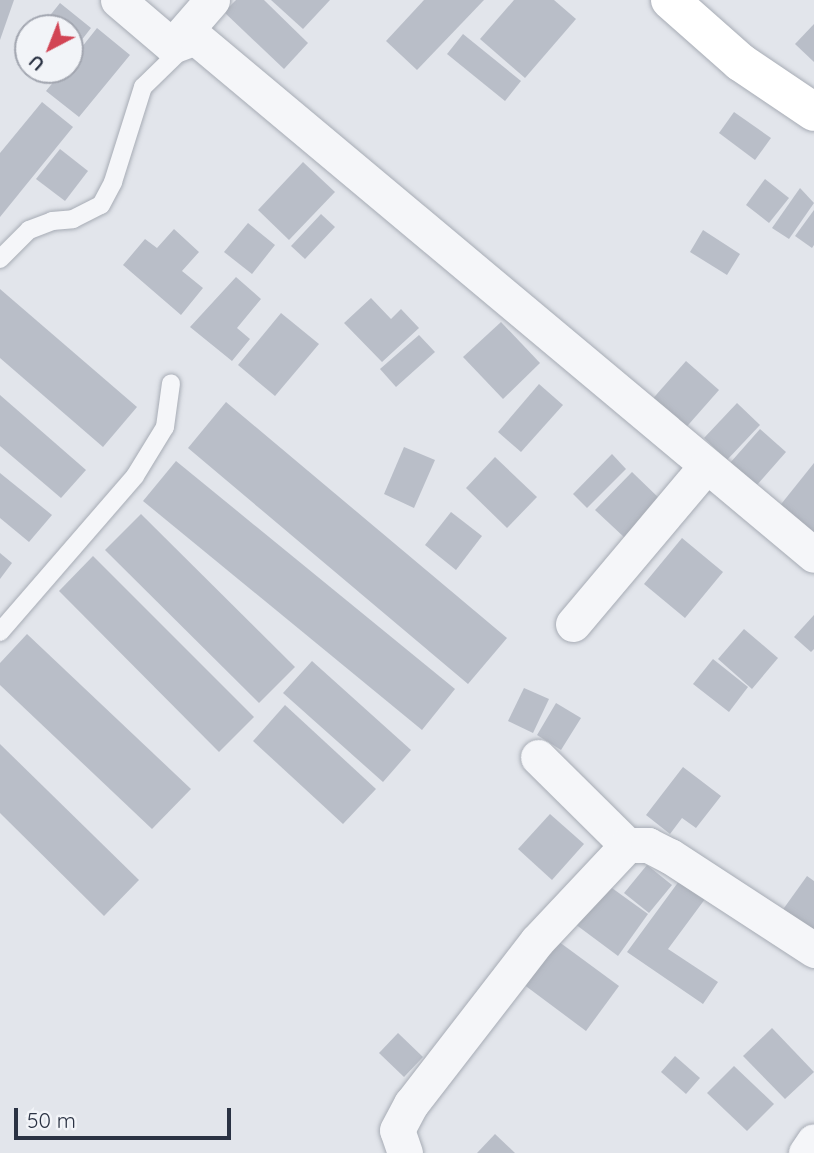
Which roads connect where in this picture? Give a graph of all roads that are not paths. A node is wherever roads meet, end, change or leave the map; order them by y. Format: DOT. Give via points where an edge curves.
graph roads {
  1 [pos="118,0"];
  2 [pos="212,0"];
  3 [pos="670,0"];
  4 [pos="183,41"];
  5 [pos="814,113"];
  6 [pos="0,259"];
  7 [pos="171,383"];
  8 [pos="705,467"];
  9 [pos="814,555"];
  10 [pos="572,624"];
  11 [pos="0,632"];
  12 [pos="538,757"];
  13 [pos="627,845"];
  14 [pos="814,950"];
  15 [pos="814,1141"];
  16 [pos="405,1153"];
  17 [pos="806,1153"];
  1 -- 4 [label="street"];
  2 -- 4 [label="street"];
  3 -- 5 [label="main road" via="740,62"];
  4 -- 6 [label="lane" via="143,87 113,182 101,205 73,219 29,230"];
  4 -- 8 [label="street"];
  7 -- 11 [label="lane" via="165,427 135,476"];
  8 -- 9 [label="street"];
  8 -- 10 [label="street"];
  12 -- 13 [label="street"];
  13 -- 14 [label="street" via="648,845 670,856"];
  13 -- 16 [label="street" via="537,941 411,1104 397,1130"];
  15 -- 17 [label="street"];
}
